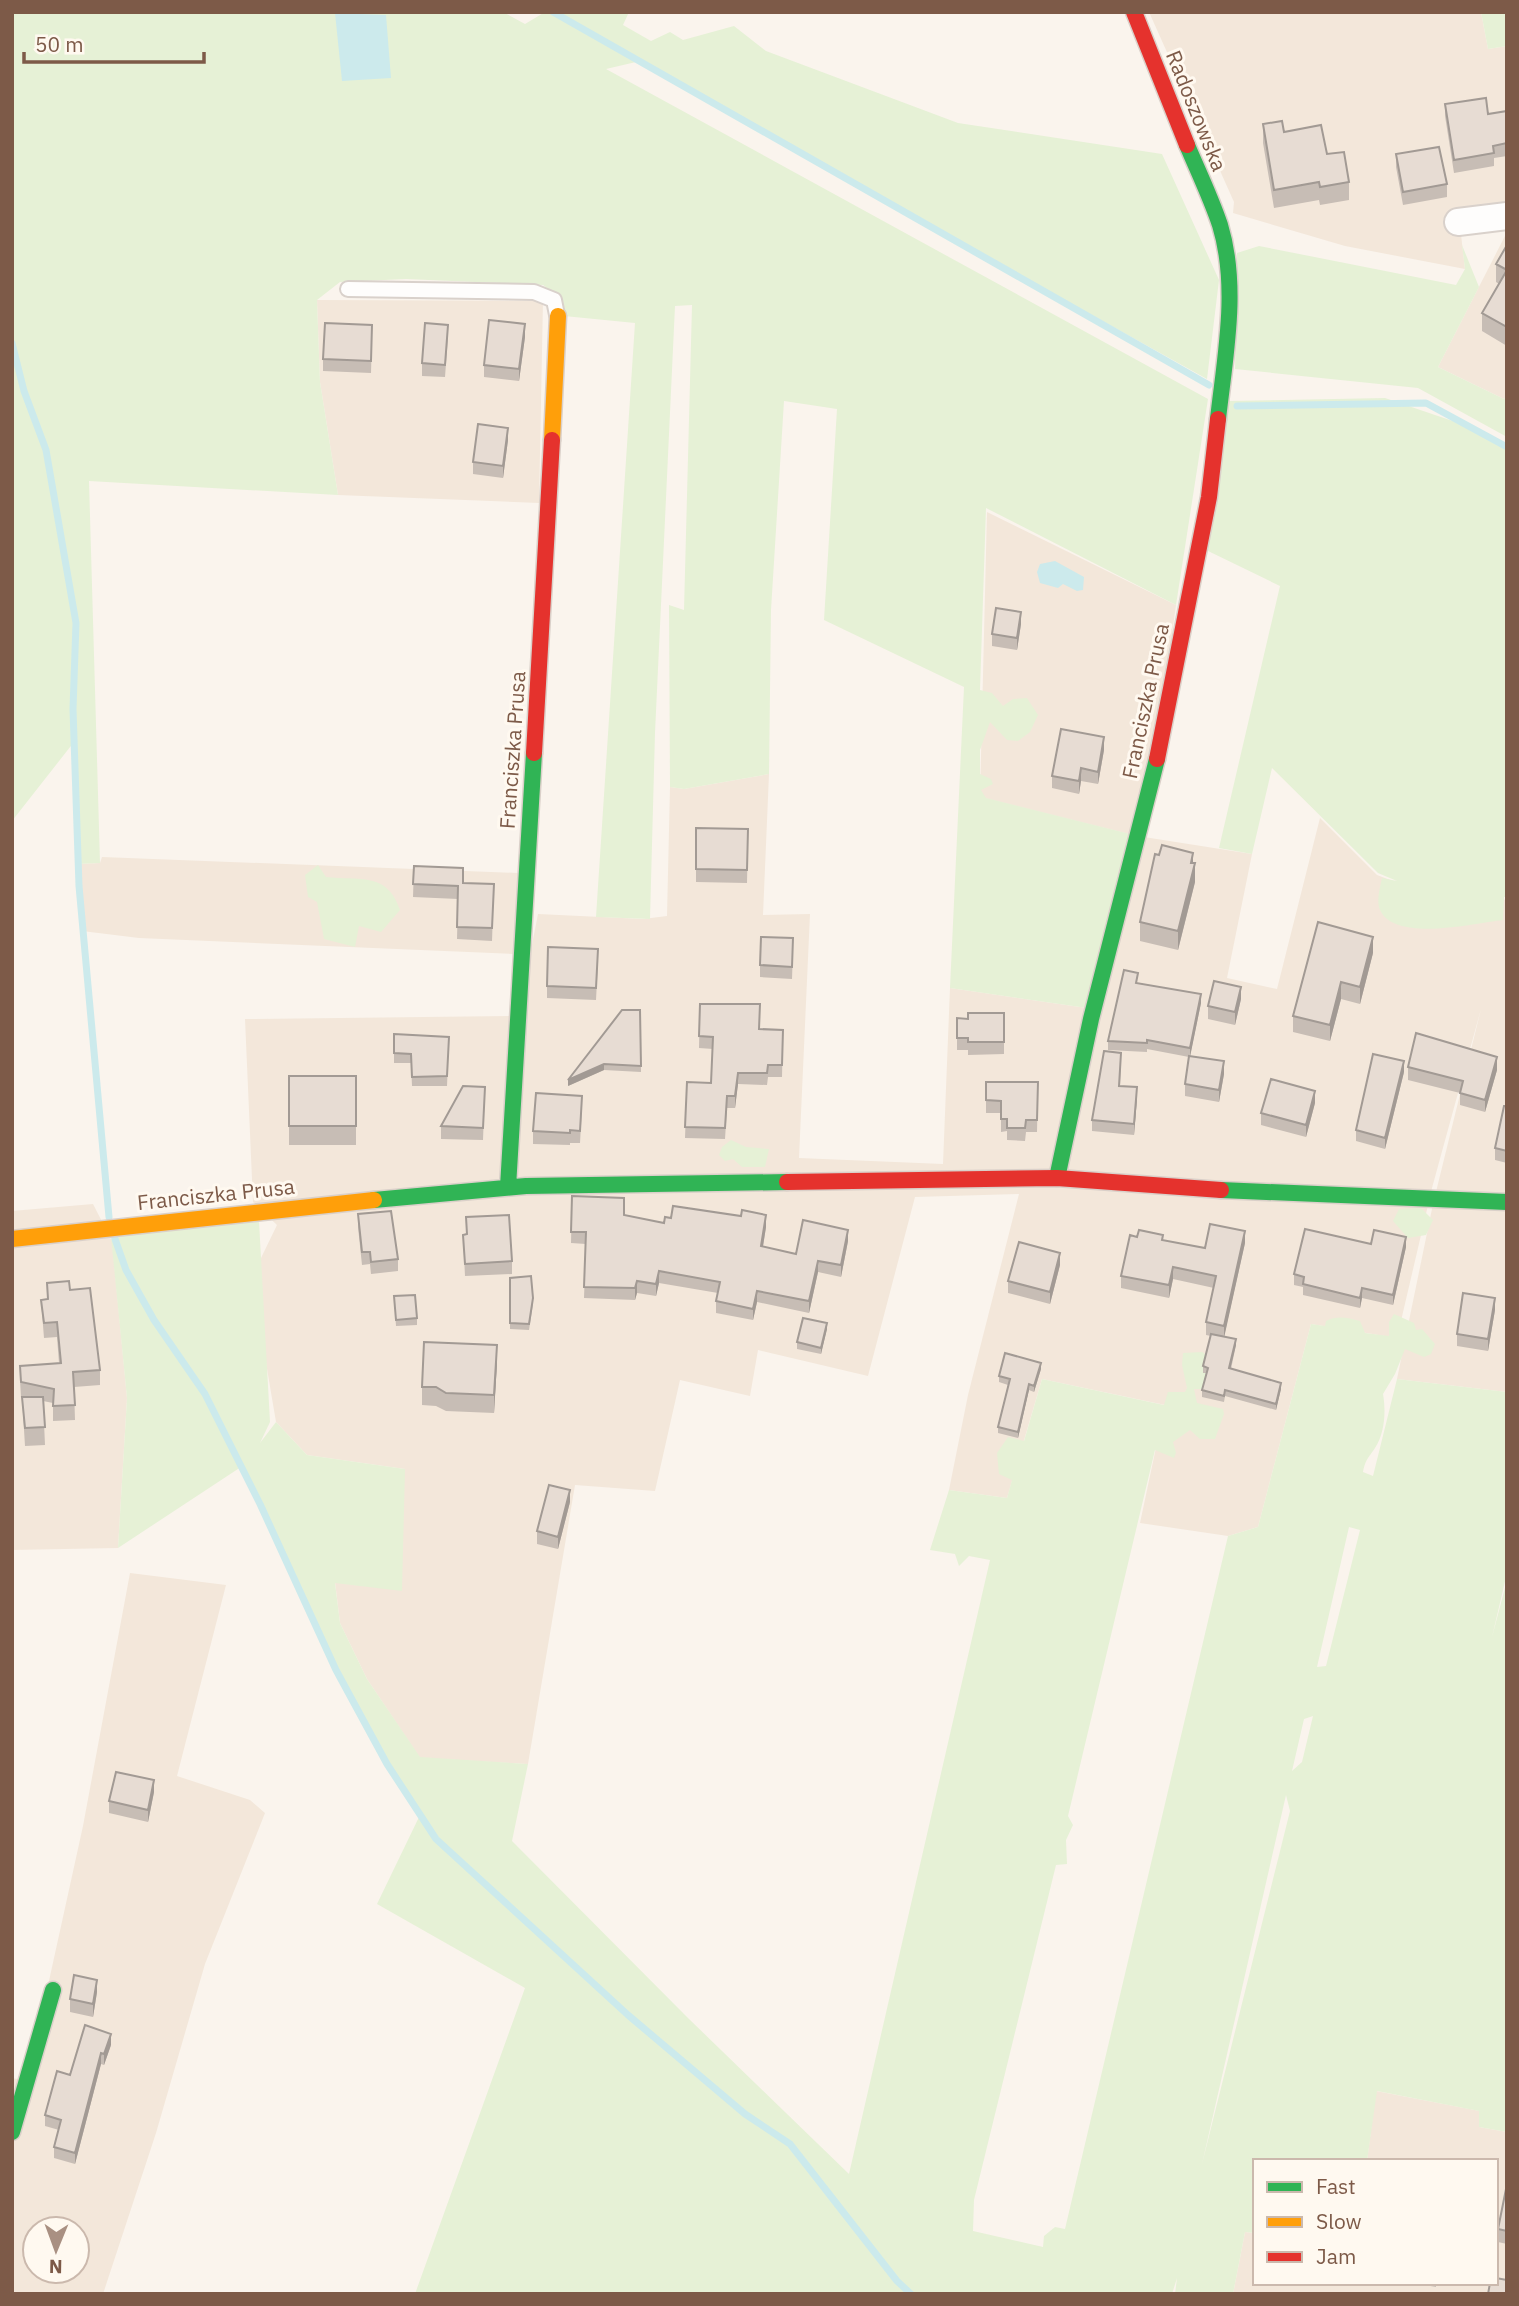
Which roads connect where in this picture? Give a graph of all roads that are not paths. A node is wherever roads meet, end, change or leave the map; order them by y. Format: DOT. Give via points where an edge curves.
graph roads {
  1 [pos="1133,12"];
  2 [pos="1507,216"];
  3 [pos="1458,222"];
  4 [pos="1220,226"];
  5 [pos="348,289"];
  6 [pos="558,316"];
  7 [pos="1057,1178"];
  8 [pos="508,1187"];
  9 [pos="1507,1202"];
  10 [pos="12,1240"];
  11 [pos="53,1990"];
  12 [pos="12,2132"];
  1 -- 4 [label="street, Radoszowska"];
  2 -- 3 [label="street"];
  4 -- 7 [label="street, Franciszka Prusa" via="1228,270 1229,321 1209,497 1162,737 1091,1019"];
  5 -- 6 [label="lane" via="534,292 554,300"];
  6 -- 8 [label="street, Franciszka Prusa"];
  7 -- 8 [label="street, Franciszka Prusa"];
  7 -- 9 [label="street, Franciszka Prusa" via="1286,1195"];
  8 -- 10 [label="street, Franciszka Prusa"];
  11 -- 12 [label="street"];
}
